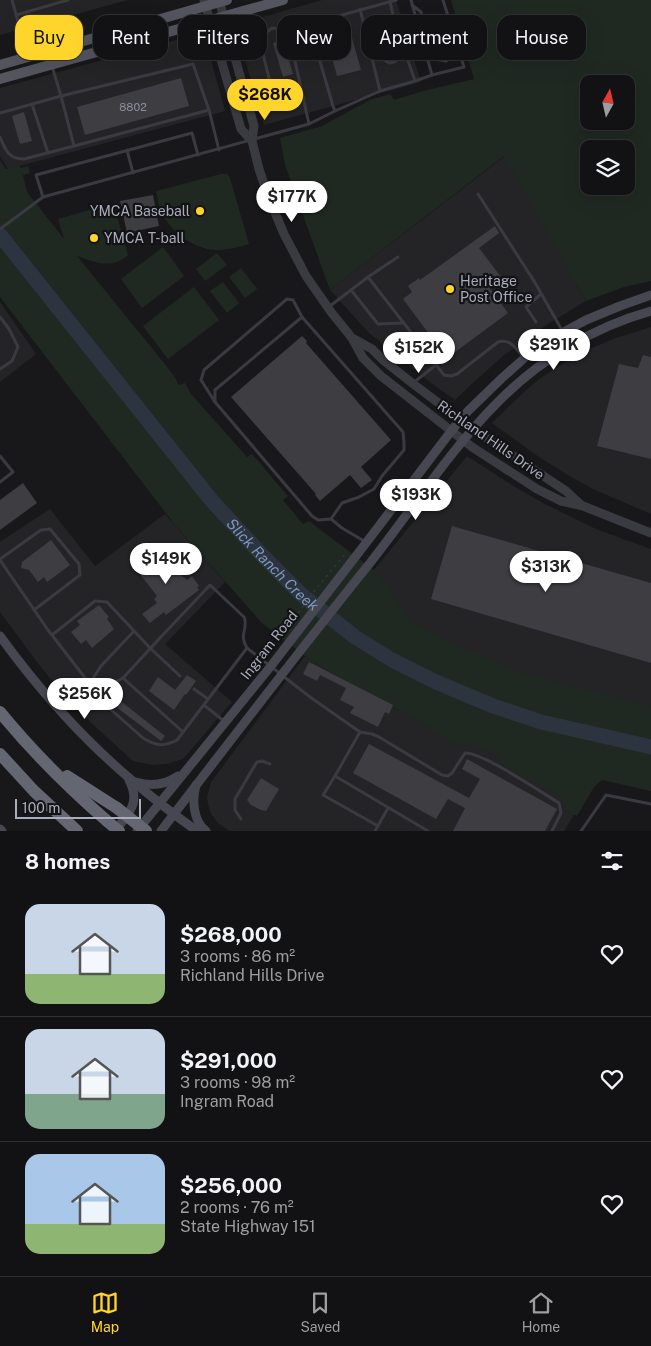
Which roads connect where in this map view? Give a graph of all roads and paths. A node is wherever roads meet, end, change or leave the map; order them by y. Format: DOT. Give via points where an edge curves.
graph roads {
  1 [pos="12,0"];
  2 [pos="68,0"];
  3 [pos="283,0"];
  4 [pos="396,0"];
  5 [pos="411,0"];
  6 [pos="443,0"];
  7 [pos="222,1"];
  8 [pos="390,2"];
  9 [pos="205,3"];
  10 [pos="412,5"];
  11 [pos="360,9"];
  12 [pos="16,15"];
  13 [pos="209,15"];
  14 [pos="223,15"];
  15 [pos="230,15"];
  16 [pos="340,15"];
  17 [pos="362,15"];
  18 [pos="393,15"];
  19 [pos="422,15"];
  20 [pos="447,15"];
  21 [pos="178,29"];
  22 [pos="277,29"];
  23 [pos="83,40"];
  24 [pos="18,60"];
  25 [pos="221,60"];
  26 [pos="235,60"];
  27 [pos="295,60"];
  28 [pos="320,60"];
  29 [pos="372,60"];
  30 [pos="385,60"];
  31 [pos="397,60"];
  32 [pos="408,60"];
  33 [pos="0,65"];
  34 [pos="51,65"];
  35 [pos="432,75"];
  36 [pos="0,80"];
  37 [pos="416,81"];
  38 [pos="380,91"];
  39 [pos="61,96"];
  40 [pos="304,98"];
  41 [pos="32,104"];
  42 [pos="209,110"];
  43 [pos="335,112"];
  44 [pos="0,113"];
  45 [pos="310,124"];
  46 [pos="0,136"];
  47 [pos="252,141"];
  48 [pos="74,146"];
  49 [pos="127,150"];
  50 [pos="219,150"];
  51 [pos="48,153"];
  52 [pos="198,155"];
  53 [pos="133,173"];
  54 [pos="478,194"];
  55 [pos="43,197"];
  56 [pos="0,229"];
  57 [pos="398,257"];
  58 [pos="368,277"];
  59 [pos="351,290"];
  60 [pos="541,294"];
  61 [pos="651,295"];
  62 [pos="328,308"];
  63 [pos="651,311"];
  64 [pos="0,317"];
  65 [pos="302,318"];
  66 [pos="536,322"];
  67 [pos="404,323"];
  68 [pos="563,332"];
  69 [pos="352,338"];
  70 [pos="571,346"];
  71 [pos="524,359"];
  72 [pos="436,365"];
  73 [pos="0,369"];
  74 [pos="412,383"];
  75 [pos="215,402"];
  76 [pos="460,419"];
  77 [pos="473,429"];
  78 [pos="452,430"];
  79 [pos="464,440"];
  80 [pos="0,456"];
  81 [pos="0,482"];
  82 [pos="583,506"];
  83 [pos="331,519"];
  84 [pos="651,533"];
  85 [pos="366,543"];
  86 [pos="348,552"];
  87 [pos="378,552"];
  88 [pos="0,560"];
  89 [pos="34,610"];
  90 [pos="134,631"];
  91 [pos="52,635"];
  92 [pos="0,636"];
  93 [pos="287,637"];
  94 [pos="150,648"];
  95 [pos="247,648"];
  96 [pos="271,666"];
  97 [pos="282,675"];
  98 [pos="180,676"];
  99 [pos="123,678"];
  100 [pos="89,683"];
  101 [pos="82,684"];
  102 [pos="194,689"];
  103 [pos="208,699"];
  104 [pos="55,704"];
  105 [pos="204,705"];
  106 [pos="0,712"];
  107 [pos="226,722"];
  108 [pos="183,732"];
  109 [pos="360,732"];
  110 [pos="0,754"];
  111 [pos="44,761"];
  112 [pos="270,764"];
  113 [pos="187,770"];
  114 [pos="335,776"];
  115 [pos="128,777"];
  116 [pos="196,783"];
  117 [pos="160,803"];
  118 [pos="651,804"];
  119 [pos="388,808"];
  120 [pos="174,814"];
  121 [pos="241,819"];
  122 [pos="111,826"];
  123 [pos="378,826"];
  124 [pos="77,831"];
  125 [pos="119,831"];
  126 [pos="138,831"];
  127 [pos="146,831"];
  128 [pos="161,831"];
  129 [pos="197,831"];
  130 [pos="206,831"];
  131 [pos="375,831"];
  132 [pos="428,831"];
  133 [pos="552,831"];
  134 [pos="581,831"];
  1 -- 12 [label="lane"];
  2 -- 12 [label="lane"];
  3 -- 15 [label="main road"];
  4 -- 8 [label="lane"];
  5 -- 10 [label="lane"];
  6 -- 20 [label="lane"];
  6 -- 35 [label="lane" via="464,67"];
  7 -- 9 [label="main road"];
  7 -- 14 [label="street, Richland Hills Drive"];
  8 -- 11 [label="lane"];
  8 -- 18 [label="lane"];
  9 -- 13 [label="street, Richland Hills Drive"];
  9 -- 23 [label="main road"];
  10 -- 19 [label="lane"];
  10 -- 35 [label="lane"];
  11 -- 16 [label="lane"];
  11 -- 17 [label="lane"];
  21 -- 34 [label="main road"];
  22 -- 40 [label="lane" via="272,28 259,38 275,102 285,106"];
  24 -- 33 [label="main road"];
  25 -- 47 [label="street, Richland Hills Drive" via="241,129"];
  26 -- 47 [label="street, Richland Hills Drive" via="254,126"];
  27 -- 40 [label="lane"];
  28 -- 43 [label="lane"];
  29 -- 38 [label="lane"];
  30 -- 31 [label="lane"];
  32 -- 37 [label="lane"];
  34 -- 36 [label="main road"];
  34 -- 39 [label="lane"];
  35 -- 37 [label="lane"];
  37 -- 38 [label="lane"];
  38 -- 43 [label="lane"];
  39 -- 41 [label="lane"];
  39 -- 42 [label="lane" via="193,64"];
  39 -- 48 [label="lane"];
  40 -- 45 [label="lane"];
  41 -- 44 [label="lane"];
  41 -- 51 [label="lane"];
  42 -- 48 [label="lane"];
  42 -- 50 [label="lane"];
  43 -- 45 [label="lane"];
  45 -- 47 [label="lane"];
  46 -- 51 [label="lane" via="14,158"];
  47 -- 50 [label="lane"];
  47 -- 62 [label="street, Richland Hills Drive" via="268,196 284,234 306,276"];
  48 -- 51 [label="lane"];
  49 -- 52 [label="lane" via="192,133"];
  49 -- 53 [label="lane"];
  49 -- 55 [label="lane" via="36,175"];
  50 -- 52 [label="lane"];
  52 -- 53 [label="lane"];
  53 -- 55 [label="lane"];
  54 -- 60 [label="lane"];
  55 -- 56 [label="lane"];
  57 -- 58 [label="lane"];
  58 -- 59 [label="lane"];
  58 -- 67 [label="lane"];
  59 -- 62 [label="lane"];
  59 -- 67 [label="lane" via="378,324"];
  60 -- 66 [label="lane" via="526,307"];
  60 -- 68 [label="lane"];
  61 -- 68 [label="main road, Ingram Road"];
  62 -- 69 [label="street, Richland Hills Drive"];
  63 -- 70 [label="main road, Ingram Road" via="616,323"];
  64 -- 73 [label="lane" via="18,347 12,360"];
  65 -- 75 [label="lane" via="216,390"];
  65 -- 75 [label="lane" via="293,300 287,299 204,370 200,380"];
  65 -- 83 [label="lane" via="403,432 404,450 374,489 342,503"];
  67 -- 72 [label="lane"];
  68 -- 70 [label="main road"];
  68 -- 71 [label="main road, Ingram Road"];
  69 -- 74 [label="street, Richland Hills Drive" via="372,349"];
  69 -- 78 [label="street, Richland Hills Drive" via="363,358 381,376"];
  70 -- 77 [label="main road, Ingram Road" via="514,387"];
  71 -- 72 [label="lane" via="511,342 504,340 457,374 444,375"];
  71 -- 76 [label="main road, Ingram Road"];
  72 -- 74 [label="lane"];
  74 -- 76 [label="street, Richland Hills Drive"];
  75 -- 83 [label="lane" via="312,516 318,520"];
  76 -- 77 [label="street, Richland Hills Drive"];
  76 -- 78 [label="main road, Ingram Road"];
  77 -- 79 [label="main road, Ingram Road"];
  77 -- 82 [label="street, Richland Hills Drive" via="566,491"];
  78 -- 79 [label="street, Richland Hills Drive"];
  78 -- 85 [label="main road, Ingram Road"];
  79 -- 82 [label="street, Richland Hills Drive" via="537,489 561,501"];
  79 -- 87 [label="main road, Ingram Road"];
  80 -- 81 [label="lane" via="13,472"];
  82 -- 84 [label="street, Richland Hills Drive"];
  83 -- 85 [label="lane"];
  85 -- 87 [label="main road"];
  85 -- 93 [label="main road, Ingram Road" via="340,578"];
  86 -- 93 [label="path" via="315,590"];
  87 -- 97 [label="main road, Ingram Road"];
  88 -- 89 [label="lane"];
  88 -- 89 [label="lane" via="40,530 50,529 79,564 80,575"];
  89 -- 91 [label="lane"];
  90 -- 91 [label="lane" via="107,602 95,602"];
  90 -- 94 [label="lane"];
  90 -- 100 [label="lane"];
  91 -- 100 [label="lane"];
  92 -- 104 [label="main road"];
  93 -- 96 [label="main road, Ingram Road"];
  94 -- 95 [label="lane" via="210,585 244,617 243,637"];
  94 -- 98 [label="lane"];
  94 -- 99 [label="lane"];
  95 -- 96 [label="lane"];
  95 -- 103 [label="lane"];
  96 -- 97 [label="lane"];
  96 -- 107 [label="main road, Ingram Road"];
  97 -- 109 [label="lane"];
  97 -- 116 [label="main road, Ingram Road"];
  99 -- 100 [label="lane" via="111,684"];
  99 -- 108 [label="lane"];
  100 -- 101 [label="lane"];
  101 -- 104 [label="lane"];
  101 -- 108 [label="lane" via="152,744 171,743 178,740"];
  102 -- 103 [label="lane"];
  103 -- 105 [label="lane"];
  104 -- 115 [label="main road"];
  105 -- 107 [label="lane"];
  105 -- 108 [label="lane"];
  106 -- 111 [label="highway"];
  107 -- 113 [label="main road, Ingram Road"];
  109 -- 114 [label="lane"];
  109 -- 133 [label="lane" via="379,737 442,775 448,776 465,753 487,760 559,803 561,813"];
  110 -- 124 [label="highway"];
  111 -- 122 [label="highway"];
  111 -- 127 [label="highway, bridge" via="117,808"];
  112 -- 121 [label="lane" via="262,760 256,763 238,792 234,806"];
  113 -- 115 [label="main road" via="158,785 142,784"];
  113 -- 117 [label="main road, Ingram Road"];
  114 -- 119 [label="lane"];
  114 -- 123 [label="lane" via="324,795"];
  115 -- 117 [label="main road"];
  115 -- 122 [label="main road" via="135,794 134,805"];
  116 -- 120 [label="main road, Ingram Road"];
  116 -- 130 [label="main road" via="195,812"];
  117 -- 120 [label="main road"];
  117 -- 126 [label="main road, Ingram Road"];
  118 -- 134 [label="lane" via="606,795"];
  119 -- 123 [label="lane"];
  119 -- 132 [label="lane"];
  120 -- 128 [label="main road, Ingram Road"];
  120 -- 129 [label="main road"];
  122 -- 125 [label="highway, bridge"];
  123 -- 131 [label="lane"];
}
